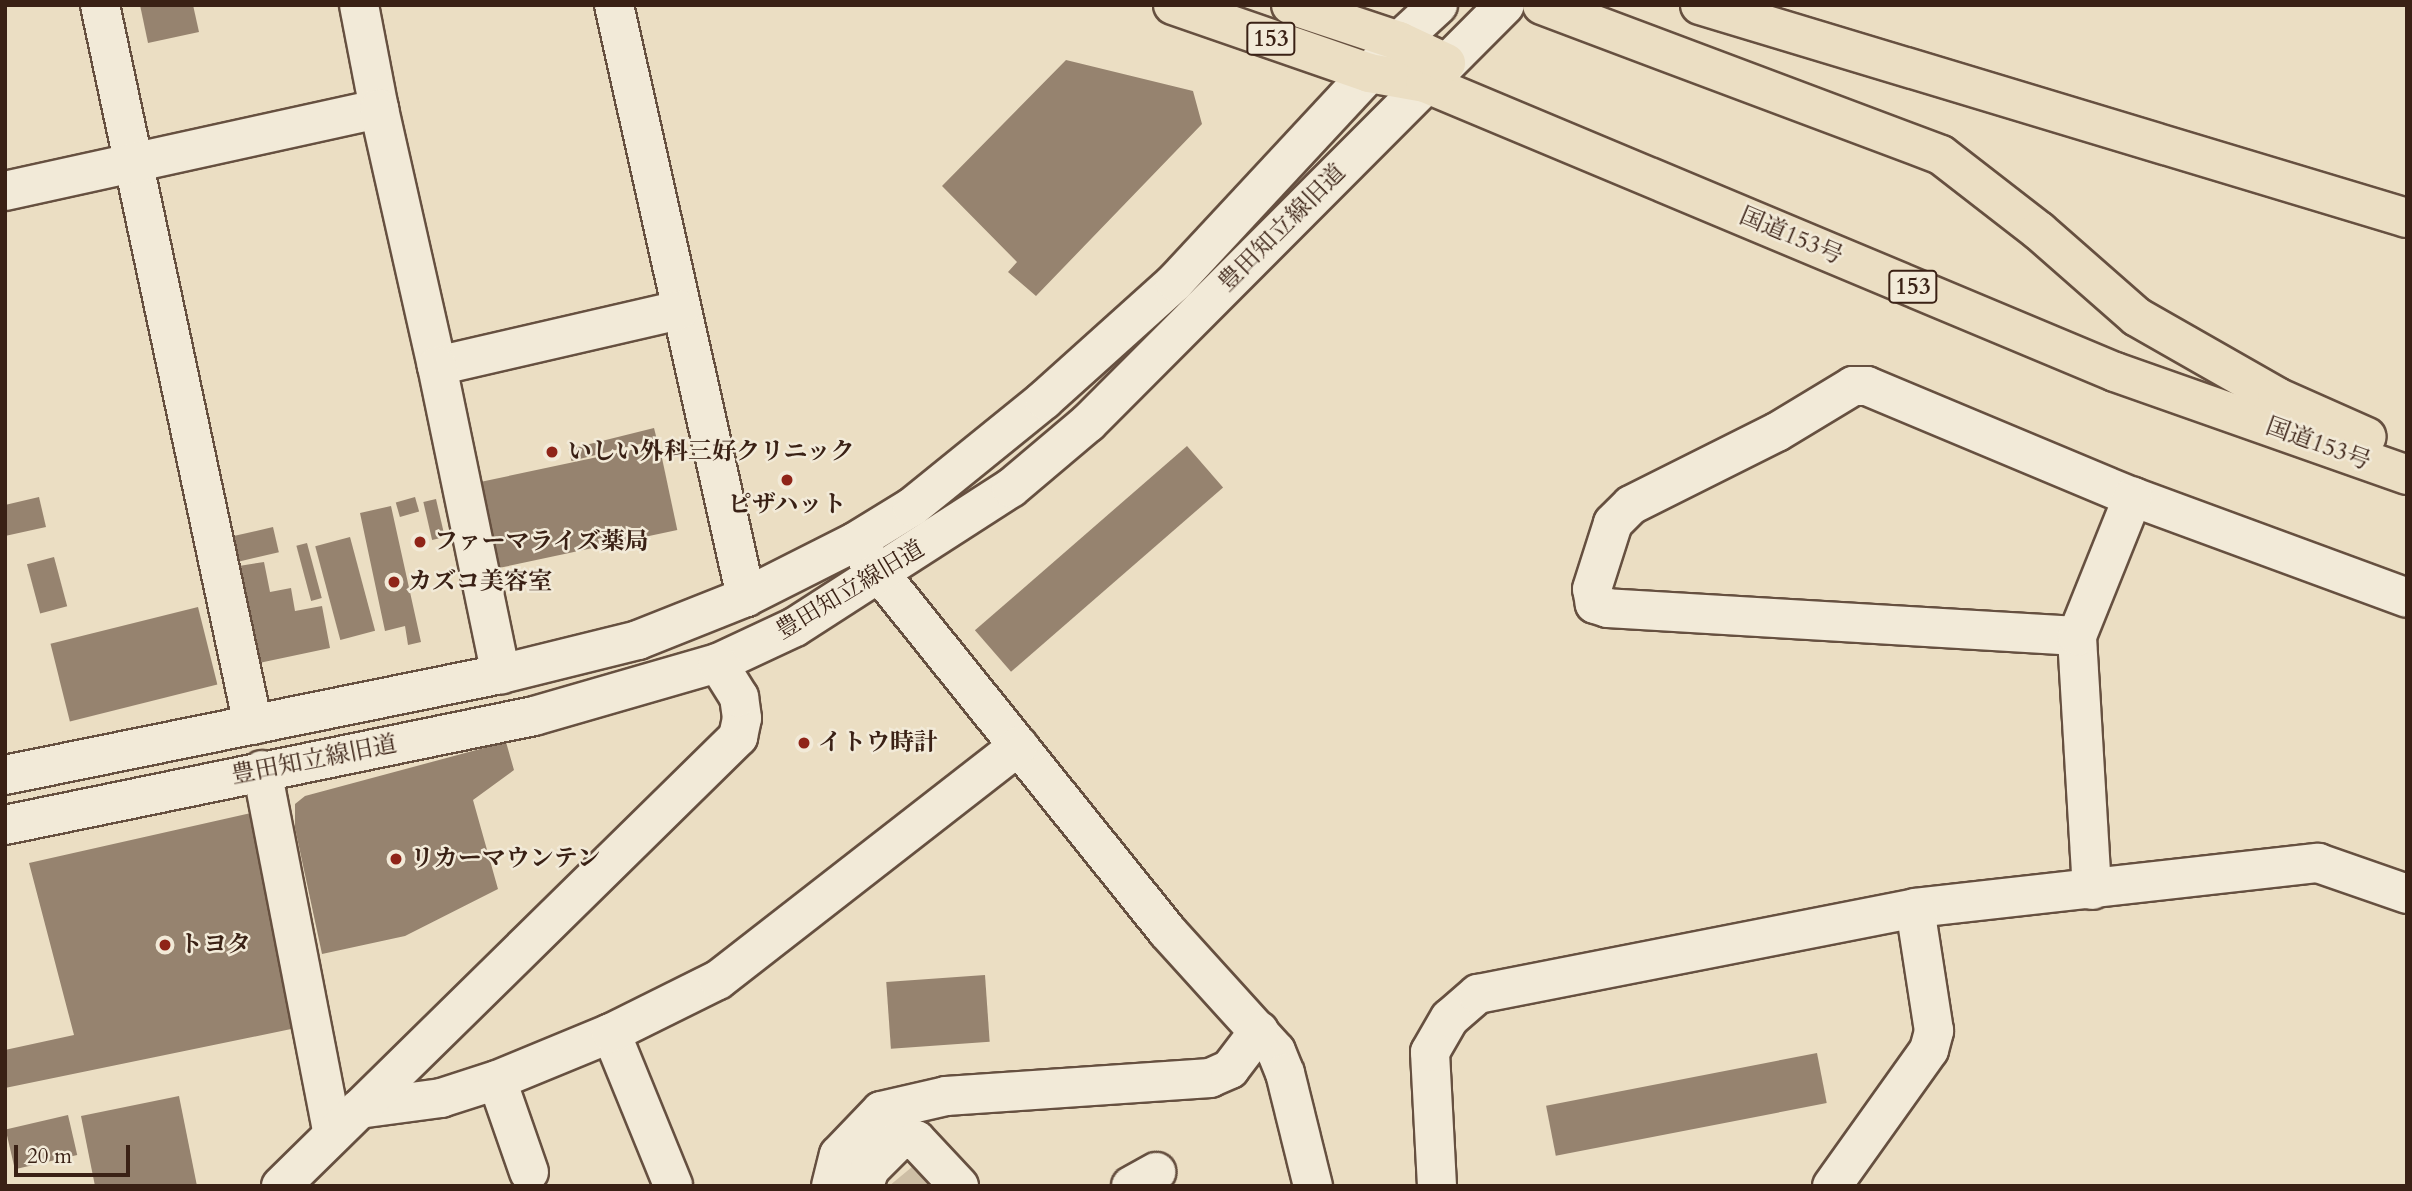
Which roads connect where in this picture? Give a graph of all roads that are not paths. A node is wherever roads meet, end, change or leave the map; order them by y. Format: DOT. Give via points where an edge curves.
graph roads {
  1 [pos="100,5"];
  2 [pos="359,5"];
  3 [pos="614,5"];
  4 [pos="1173,5"];
  5 [pos="1292,5"];
  6 [pos="1438,5"];
  7 [pos="1505,5"];
  8 [pos="1542,5"];
  9 [pos="1700,5"];
  10 [pos="1399,41"];
  11 [pos="1369,73"];
  12 [pos="1435,73"];
  13 [pos="379,109"];
  14 [pos="136,165"];
  15 [pos="5,191"];
  16 [pos="2407,218"];
  17 [pos="680,310"];
  18 [pos="437,366"];
  19 [pos="2407,455"];
  20 [pos="2407,475"];
  21 [pos="2133,497"];
  22 [pos="855,542"];
  23 [pos="879,575"];
  24 [pos="746,597"];
  25 [pos="2407,598"];
  26 [pos="2077,636"];
  27 [pos="718,663"];
  28 [pos="501,674"];
  29 [pos="253,725"];
  30 [pos="1019,746"];
  31 [pos="262,770"];
  32 [pos="6,772"];
  33 [pos="5,825"];
  34 [pos="2092,890"];
  35 [pos="2407,894"];
  36 [pos="1915,908"];
  37 [pos="1259,1031"];
  38 [pos="611,1033"];
  39 [pos="497,1080"];
  40 [pos="346,1121"];
  41 [pos="530,1172"];
  42 [pos="673,1185"];
  43 [pos="281,1186"];
  44 [pos="831,1186"];
  45 [pos="864,1186"];
  46 [pos="959,1186"];
  47 [pos="1312,1186"];
  48 [pos="1437,1186"];
  49 [pos="1832,1186"];
  1 -- 14 [label="street"];
  2 -- 13 [label="street"];
  3 -- 17 [label="street"];
  4 -- 11 [label="highway, 国道153号 / 153"];
  5 -- 10 [label="highway, 153"];
  6 -- 10 [label="street, 豊田知立線旧道"];
  7 -- 12 [label="street, 豊田知立線旧道"];
  8 -- 19 [label="highway" via="1941,155 2039,230 2137,317 2277,397"];
  9 -- 16 [label="highway"];
  10 -- 11 [label="street, 豊田知立線旧道"];
  10 -- 12 [label="highway, 153"];
  11 -- 12 [label="highway, 国道153号 / 153"];
  11 -- 22 [label="street, 豊田知立線旧道" via="1165,292 1044,400 912,507"];
  12 -- 20 [label="highway, 国道153号 / 153" via="2115,372"];
  12 -- 23 [label="street, 豊田知立線旧道" via="1088,423 1011,488"];
  13 -- 14 [label="street"];
  13 -- 18 [label="street"];
  14 -- 15 [label="street"];
  14 -- 29 [label="street"];
  17 -- 18 [label="street"];
  17 -- 24 [label="street"];
  18 -- 28 [label="street"];
  21 -- 25 [label="street"];
  21 -- 26 [label="street"];
  21 -- 26 [label="street" via="1867,386 1853,386 1777,432 1631,505 1613,523 1592,589 1595,604 1608,608"];
  22 -- 23 [label="street"];
  22 -- 24 [label="street, 豊田知立線旧道"];
  23 -- 27 [label="street, 豊田知立線旧道" via="795,627"];
  23 -- 30 [label="street"];
  24 -- 28 [label="street, 豊田知立線旧道" via="655,635"];
  26 -- 34 [label="street"];
  27 -- 31 [label="street, 豊田知立線旧道" via="534,716"];
  27 -- 40 [label="street" via="739,697 742,718 738,737"];
  28 -- 29 [label="street, 豊田知立線旧道"];
  29 -- 32 [label="street, 豊田知立線旧道"];
  30 -- 37 [label="street" via="1167,931"];
  30 -- 38 [label="street" via="718,980"];
  31 -- 33 [label="street, 豊田知立線旧道"];
  31 -- 40 [label="street"];
  34 -- 35 [label="street" via="2318,863"];
  34 -- 36 [label="street"];
  36 -- 48 [label="street" via="1478,994 1450,1018 1430,1052"];
  36 -- 49 [label="street" via="1934,1031 1930,1050"];
  37 -- 44 [label="street" via="1230,1069 1210,1078 946,1096 881,1111 839,1155"];
  37 -- 47 [label="street" via="1285,1073"];
  38 -- 39 [label="street"];
  38 -- 42 [label="street"];
  39 -- 40 [label="street"];
  39 -- 41 [label="street"];
  40 -- 43 [label="street"];
  45 -- 46 [label="street" via="870,1169 899,1140 916,1140"];
}
